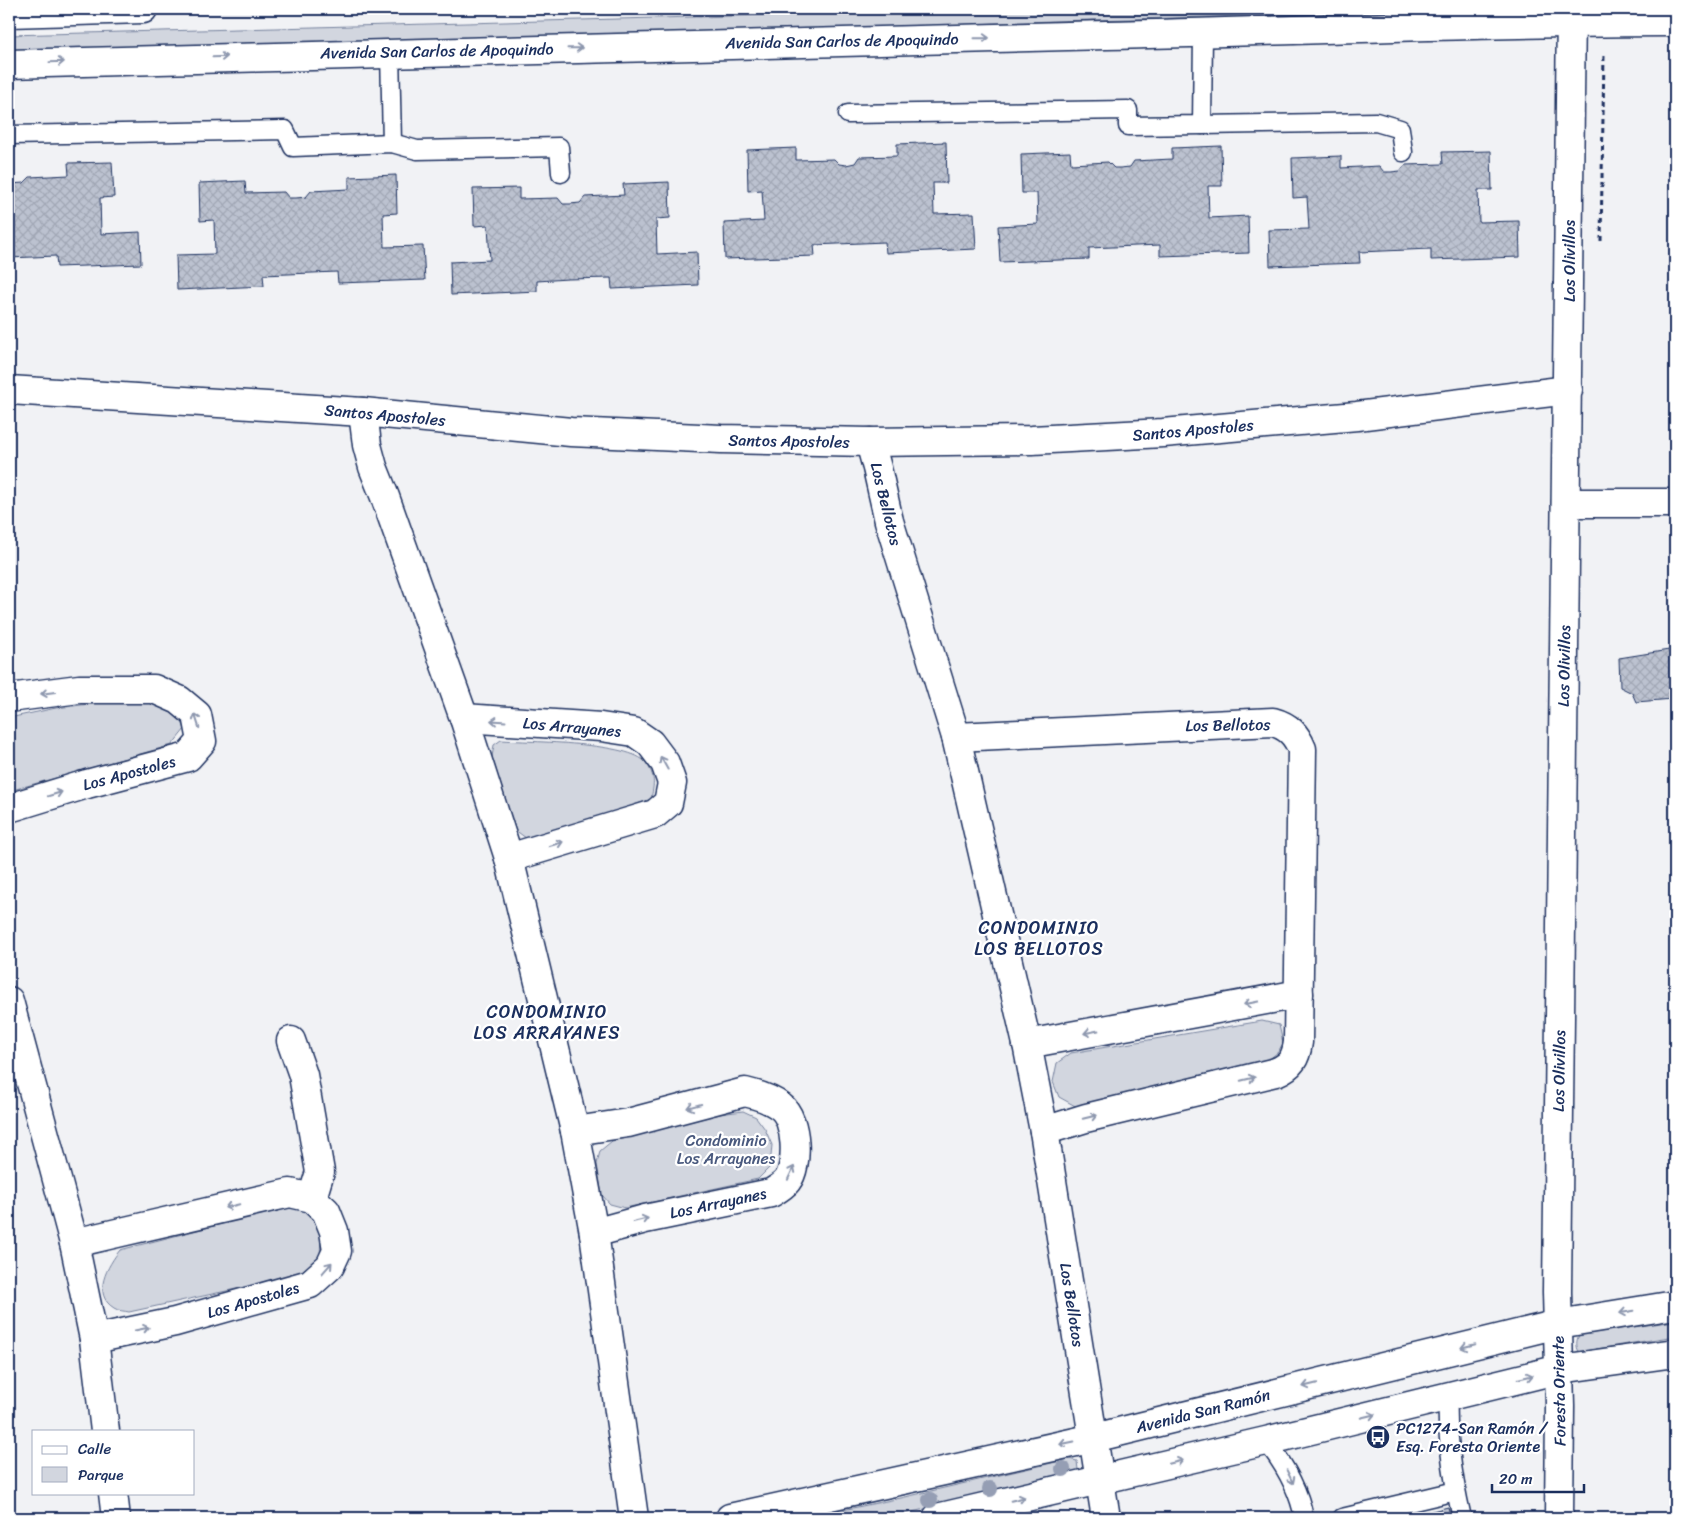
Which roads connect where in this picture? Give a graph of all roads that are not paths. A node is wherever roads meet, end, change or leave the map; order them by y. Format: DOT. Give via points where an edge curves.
graph roads {
  1 [pos="143,9"];
  2 [pos="9,13"];
  3 [pos="1571,15"];
  4 [pos="1318,19"];
  5 [pos="1675,22"];
  6 [pos="1203,33"];
  7 [pos="390,52"];
  8 [pos="9,64"];
  9 [pos="848,114"];
  10 [pos="1202,125"];
  11 [pos="9,135"];
  12 [pos="392,143"];
  13 [pos="1403,152"];
  14 [pos="561,173"];
  15 [pos="9,390"];
  16 [pos="1568,390"];
  17 [pos="363,412"];
  18 [pos="870,442"];
  19 [pos="1566,503"];
  20 [pos="1675,503"];
  21 [pos="9,698"];
  22 [pos="464,718"];
  23 [pos="956,736"];
  24 [pos="9,808"];
  25 [pos="509,858"];
  26 [pos="1298,994"];
  27 [pos="9,1001"];
  28 [pos="290,1041"];
  29 [pos="1027,1044"];
  30 [pos="575,1131"];
  31 [pos="1044,1131"];
  32 [pos="312,1198"];
  33 [pos="594,1233"];
  34 [pos="74,1243"];
  35 [pos="1675,1305"];
  36 [pos="1558,1324"];
  37 [pos="94,1340"];
  38 [pos="1675,1353"];
  39 [pos="1560,1369"];
  40 [pos="1448,1396"];
  41 [pos="105,1430"];
  42 [pos="1094,1438"];
  43 [pos="1266,1441"];
  44 [pos="1100,1480"];
  45 [pos="1456,1491"];
  46 [pos="113,1494"];
  47 [pos="116,1518"];
  48 [pos="634,1518"];
  49 [pos="730,1518"];
  50 [pos="937,1518"];
  51 [pos="1106,1518"];
  52 [pos="1304,1518"];
  53 [pos="1342,1518"];
  54 [pos="1462,1518"];
  55 [pos="1559,1518"];
  1 -- 2 [label="street"];
  3 -- 4 [label="street, Avenida San Carlos de Apoquindo"];
  3 -- 5 [label="street, Avenida San Carlos de Apoquindo"];
  3 -- 16 [label="street, Los Olivillos"];
  4 -- 6 [label="street, Avenida San Carlos de Apoquindo"];
  7 -- 6 [label="street, Avenida San Carlos de Apoquindo, one-way"];
  6 -- 10 [label="lane"];
  8 -- 7 [label="street, Avenida San Carlos de Apoquindo, one-way"];
  7 -- 12 [label="lane"];
  9 -- 10 [label="lane" via="1128,110 1128,126"];
  10 -- 13 [label="lane" via="1376,122 1400,129"];
  11 -- 12 [label="lane" via="285,130 293,146"];
  12 -- 14 [label="lane" via="417,150 559,147"];
  15 -- 17 [label="street, Santos Apostoles"];
  16 -- 18 [label="street, Santos Apostoles" via="1357,416 1163,433 1032,440"];
  16 -- 19 [label="street, Los Olivillos"];
  17 -- 18 [label="street, Santos Apostoles" via="571,432"];
  17 -- 22 [label="street" via="372,467"];
  18 -- 23 [label="street, Los Bellotos" via="889,521"];
  19 -- 20 [label="street"];
  19 -- 36 [label="street, Los Olivillos"];
  24 -- 21 [label="street, Los Apostoles, one-way" via="188,757 202,741 197,715 179,700 154,689 79,689"];
  22 -- 25 [label="street"];
  25 -- 22 [label="street, Los Arrayanes, one-way" via="655,814 668,803 672,783 665,764 650,743 634,732"];
  23 -- 26 [label="street, Los Bellotos" via="1266,722 1288,729 1299,740 1303,756"];
  23 -- 29 [label="street, Los Bellotos"];
  25 -- 30 [label="street"];
  26 -- 29 [label="street, one-way"];
  31 -- 26 [label="street, Los Bellotos, one-way" via="1287,1067 1296,1054"];
  27 -- 34 [label="street"];
  28 -- 32 [label="street" via="303,1075 320,1172"];
  29 -- 31 [label="street, Los Bellotos"];
  30 -- 33 [label="street"];
  33 -- 30 [label="street, Los Arrayanes, one-way" via="771,1193 787,1182 795,1165 794,1131 783,1108 761,1096 745,1092 628,1123"];
  31 -- 42 [label="street, Los Bellotos"];
  32 -- 34 [label="street, one-way" via="290,1193"];
  37 -- 32 [label="street, Los Apostoles, one-way" via="175,1322 310,1284 330,1266 337,1251 326,1211"];
  33 -- 48 [label="street"];
  34 -- 37 [label="street"];
  35 -- 36 [label="street, Avenida San Ramón, one-way"];
  36 -- 39 [label="street, Foresta Oriente"];
  36 -- 42 [label="street, Avenida San Ramón, one-way"];
  37 -- 41 [label="street"];
  38 -- 39 [label="street"];
  40 -- 39 [label="street, one-way"];
  39 -- 55 [label="street, Foresta Oriente"];
  43 -- 40 [label="street, one-way"];
  40 -- 45 [label="lane" via="1447,1420"];
  42 -- 44 [label="street, Los Bellotos"];
  42 -- 49 [label="street, Avenida San Ramón, one-way"];
  44 -- 43 [label="street, one-way"];
  43 -- 52 [label="lane, one-way" via="1283,1463 1301,1501"];
  50 -- 44 [label="street, one-way"];
  44 -- 51 [label="street, Los Bellotos"];
  45 -- 53 [label="lane"];
  45 -- 54 [label="lane"];
  46 -- 47 [label="street"];
}
